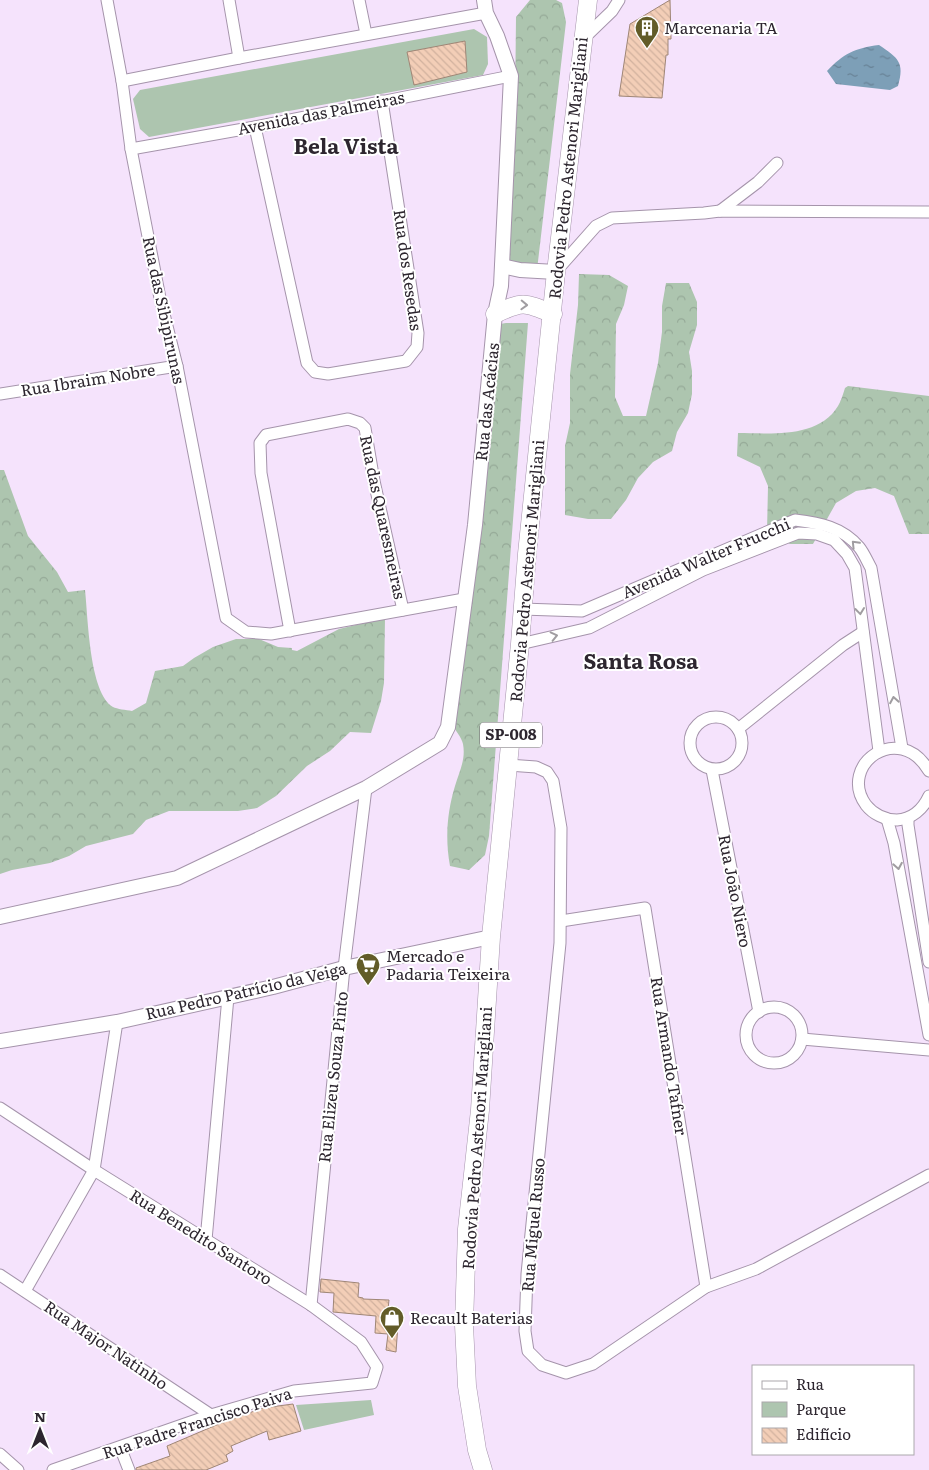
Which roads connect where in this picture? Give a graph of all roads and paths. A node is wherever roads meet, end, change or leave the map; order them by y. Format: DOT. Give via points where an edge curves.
graph roads {
  1 [pos="107,0"];
  2 [pos="229,0"];
  3 [pos="359,0"];
  4 [pos="588,0"];
  5 [pos="619,0"];
  6 [pos="485,6"];
  7 [pos="366,34"];
  8 [pos="582,39"];
  9 [pos="239,58"];
  10 [pos="511,76"];
  11 [pos="122,82"];
  12 [pos="382,101"];
  13 [pos="255,127"];
  14 [pos="131,149"];
  15 [pos="777,163"];
  16 [pos="720,211"];
  17 [pos="929,212"];
  18 [pos="502,266"];
  19 [pos="556,272"];
  20 [pos="495,314"];
  21 [pos="553,314"];
  22 [pos="177,366"];
  23 [pos="0,394"];
  24 [pos="464,599"];
  25 [pos="522,609"];
  26 [pos="403,610"];
  27 [pos="582,611"];
  28 [pos="588,628"];
  29 [pos="290,631"];
  30 [pos="863,632"];
  31 [pos="520,644"];
  32 [pos="738,729"];
  33 [pos="902,748"];
  34 [pos="879,751"];
  35 [pos="929,752"];
  36 [pos="917,755"];
  37 [pos="508,766"];
  38 [pos="712,770"];
  39 [pos="929,771"];
  40 [pos="366,788"];
  41 [pos="929,796"];
  42 [pos="908,818"];
  43 [pos="887,819"];
  44 [pos="0,917"];
  45 [pos="561,921"];
  46 [pos="491,937"];
  47 [pos="929,962"];
  48 [pos="344,968"];
  49 [pos="228,997"];
  50 [pos="759,1012"];
  51 [pos="118,1022"];
  52 [pos="929,1035"];
  53 [pos="802,1039"];
  54 [pos="0,1041"];
  55 [pos="929,1050"];
  56 [pos="0,1108"];
  57 [pos="94,1170"];
  58 [pos="929,1175"];
  59 [pos="206,1240"];
  60 [pos="0,1275"];
  61 [pos="706,1288"];
  62 [pos="24,1291"];
  63 [pos="311,1305"];
  64 [pos="372,1383"];
  65 [pos="211,1415"];
  66 [pos="120,1447"];
  67 [pos="0,1454"];
  68 [pos="18,1470"];
  69 [pos="54,1470"];
  70 [pos="129,1470"];
  71 [pos="483,1470"];
  1 -- 11 [label="street, Rua das Sibipirunas"];
  2 -- 9 [label="street"];
  3 -- 7 [label="street"];
  4 -- 8 [label="main road, Rodovia Pedro Astenori Marigliani / SP-008"];
  5 -- 8 [label="street"];
  6 -- 7 [label="street"];
  6 -- 10 [label="street"];
  7 -- 9 [label="street"];
  8 -- 19 [label="main road, Rodovia Pedro Astenori Marigliani / SP-008"];
  9 -- 11 [label="street"];
  10 -- 12 [label="street, Avenida das Palmeiras"];
  10 -- 18 [label="street, Rua das Acácias"];
  11 -- 14 [label="street, Rua das Sibipirunas"];
  12 -- 13 [label="street, Avenida das Palmeiras"];
  12 -- 13 [label="street, Rua dos Resedas" via="418,333 417,347 406,361 328,374 315,372 307,363"];
  13 -- 14 [label="street, Avenida das Palmeiras"];
  14 -- 22 [label="street, Rua das Sibipirunas" via="160,298"];
  15 -- 16 [label="street"];
  16 -- 17 [label="street"];
  16 -- 19 [label="street" via="612,218 596,226"];
  18 -- 19 [label="street"];
  18 -- 20 [label="street, Rua das Acácias"];
  19 -- 21 [label="main road, Rodovia Pedro Astenori Marigliani / SP-008"];
  20 -- 21 [label="main road, one-way" via="517,304 532,305"];
  20 -- 24 [label="street, Rua das Acácias" via="475,525"];
  21 -- 25 [label="main road, Rodovia Pedro Astenori Marigliani / SP-008"];
  22 -- 23 [label="street, Rua Ibraim Nobre"];
  22 -- 29 [label="street, Rua das Sibipirunas" via="226,618 246,632 271,634"];
  24 -- 26 [label="street"];
  24 -- 40 [label="street, Rua das Acácias" via="448,727 440,743"];
  25 -- 27 [label="street"];
  25 -- 31 [label="main road, Rodovia Pedro Astenori Marigliani / SP-008"];
  26 -- 29 [label="street"];
  26 -- 29 [label="street, Rua das Quaresmeiras" via="365,428 348,419 266,435 260,443 261,473"];
  27 -- 28 [label="street"];
  33 -- 27 [label="street, Avenida Walter Frucchi, one-way" via="871,568 860,548 842,532 822,523 795,520"];
  28 -- 30 [label="street, Avenida Walter Frucchi, one-way" via="703,570 798,534 817,534 834,540 855,568"];
  31 -- 28 [label="street, Avenida Walter Frucchi, one-way"];
  30 -- 32 [label="street"];
  30 -- 34 [label="street, Avenida Walter Frucchi"];
  31 -- 37 [label="main road, Rodovia Pedro Astenori Marigliani / SP-008"];
  32 -- 38 [label="street" via="742,742 739,756 720,770"];
  32 -- 38 [label="street" via="732,722 716,717 699,722 693,729 689,746 691,754 696,762"];
  33 -- 34 [label="street"];
  33 -- 36 [label="street"];
  34 -- 43 [label="street" via="863,766 859,783 863,801 869,809"];
  35 -- 36 [label="street"];
  36 -- 39 [label="street"];
  37 -- 45 [label="street, Rua Miguel Russo" via="536,767 554,781 561,828"];
  37 -- 46 [label="main road, Rodovia Pedro Astenori Marigliani / SP-008"];
  38 -- 50 [label="street, Rua João Niero"];
  40 -- 44 [label="street" via="177,878"];
  40 -- 48 [label="street, Rua Elizeu Souza Pinto"];
  41 -- 42 [label="street" via="918,812"];
  42 -- 43 [label="street"];
  42 -- 47 [label="street"];
  43 -- 52 [label="street, one-way"];
  45 -- 61 [label="street, Rua Armando Tafner" via="645,908"];
  45 -- 61 [label="street, Rua Miguel Russo" via="526,1274 528,1351 542,1365 566,1373 594,1364"];
  46 -- 48 [label="street, Rua Pedro Patrício da Veiga"];
  46 -- 71 [label="main road, Rodovia Pedro Astenori Marigliani / SP-008" via="480,1110 467,1229 464,1325 467,1386"];
  48 -- 49 [label="street, Rua Pedro Patrício da Veiga"];
  48 -- 63 [label="street, Rua Elizeu Souza Pinto"];
  49 -- 51 [label="street, Rua Pedro Patrício da Veiga"];
  49 -- 59 [label="street"];
  50 -- 53 [label="street" via="773,1007 793,1014 802,1030"];
  50 -- 53 [label="street" via="748,1024 746,1033 746,1043 757,1058 776,1064 785,1061 794,1056"];
  51 -- 54 [label="street, Rua Pedro Patrício da Veiga"];
  51 -- 57 [label="street"];
  53 -- 55 [label="street"];
  56 -- 57 [label="street, Rua Benedito Santoro"];
  57 -- 59 [label="street, Rua Benedito Santoro"];
  57 -- 62 [label="street"];
  58 -- 61 [label="street, Rua Miguel Russo" via="756,1269"];
  59 -- 63 [label="street, Rua Benedito Santoro"];
  60 -- 62 [label="street, Rua Major Natinho"];
  62 -- 65 [label="street, Rua Major Natinho"];
  63 -- 64 [label="street, Rua Benedito Santoro" via="361,1342 378,1368"];
  64 -- 65 [label="street, Rua Padre Francisco Paiva" via="294,1391"];
  65 -- 66 [label="street, Rua Padre Francisco Paiva"];
  66 -- 69 [label="street, Rua Padre Francisco Paiva"];
  66 -- 70 [label="street"];
  67 -- 68 [label="street"];
}
